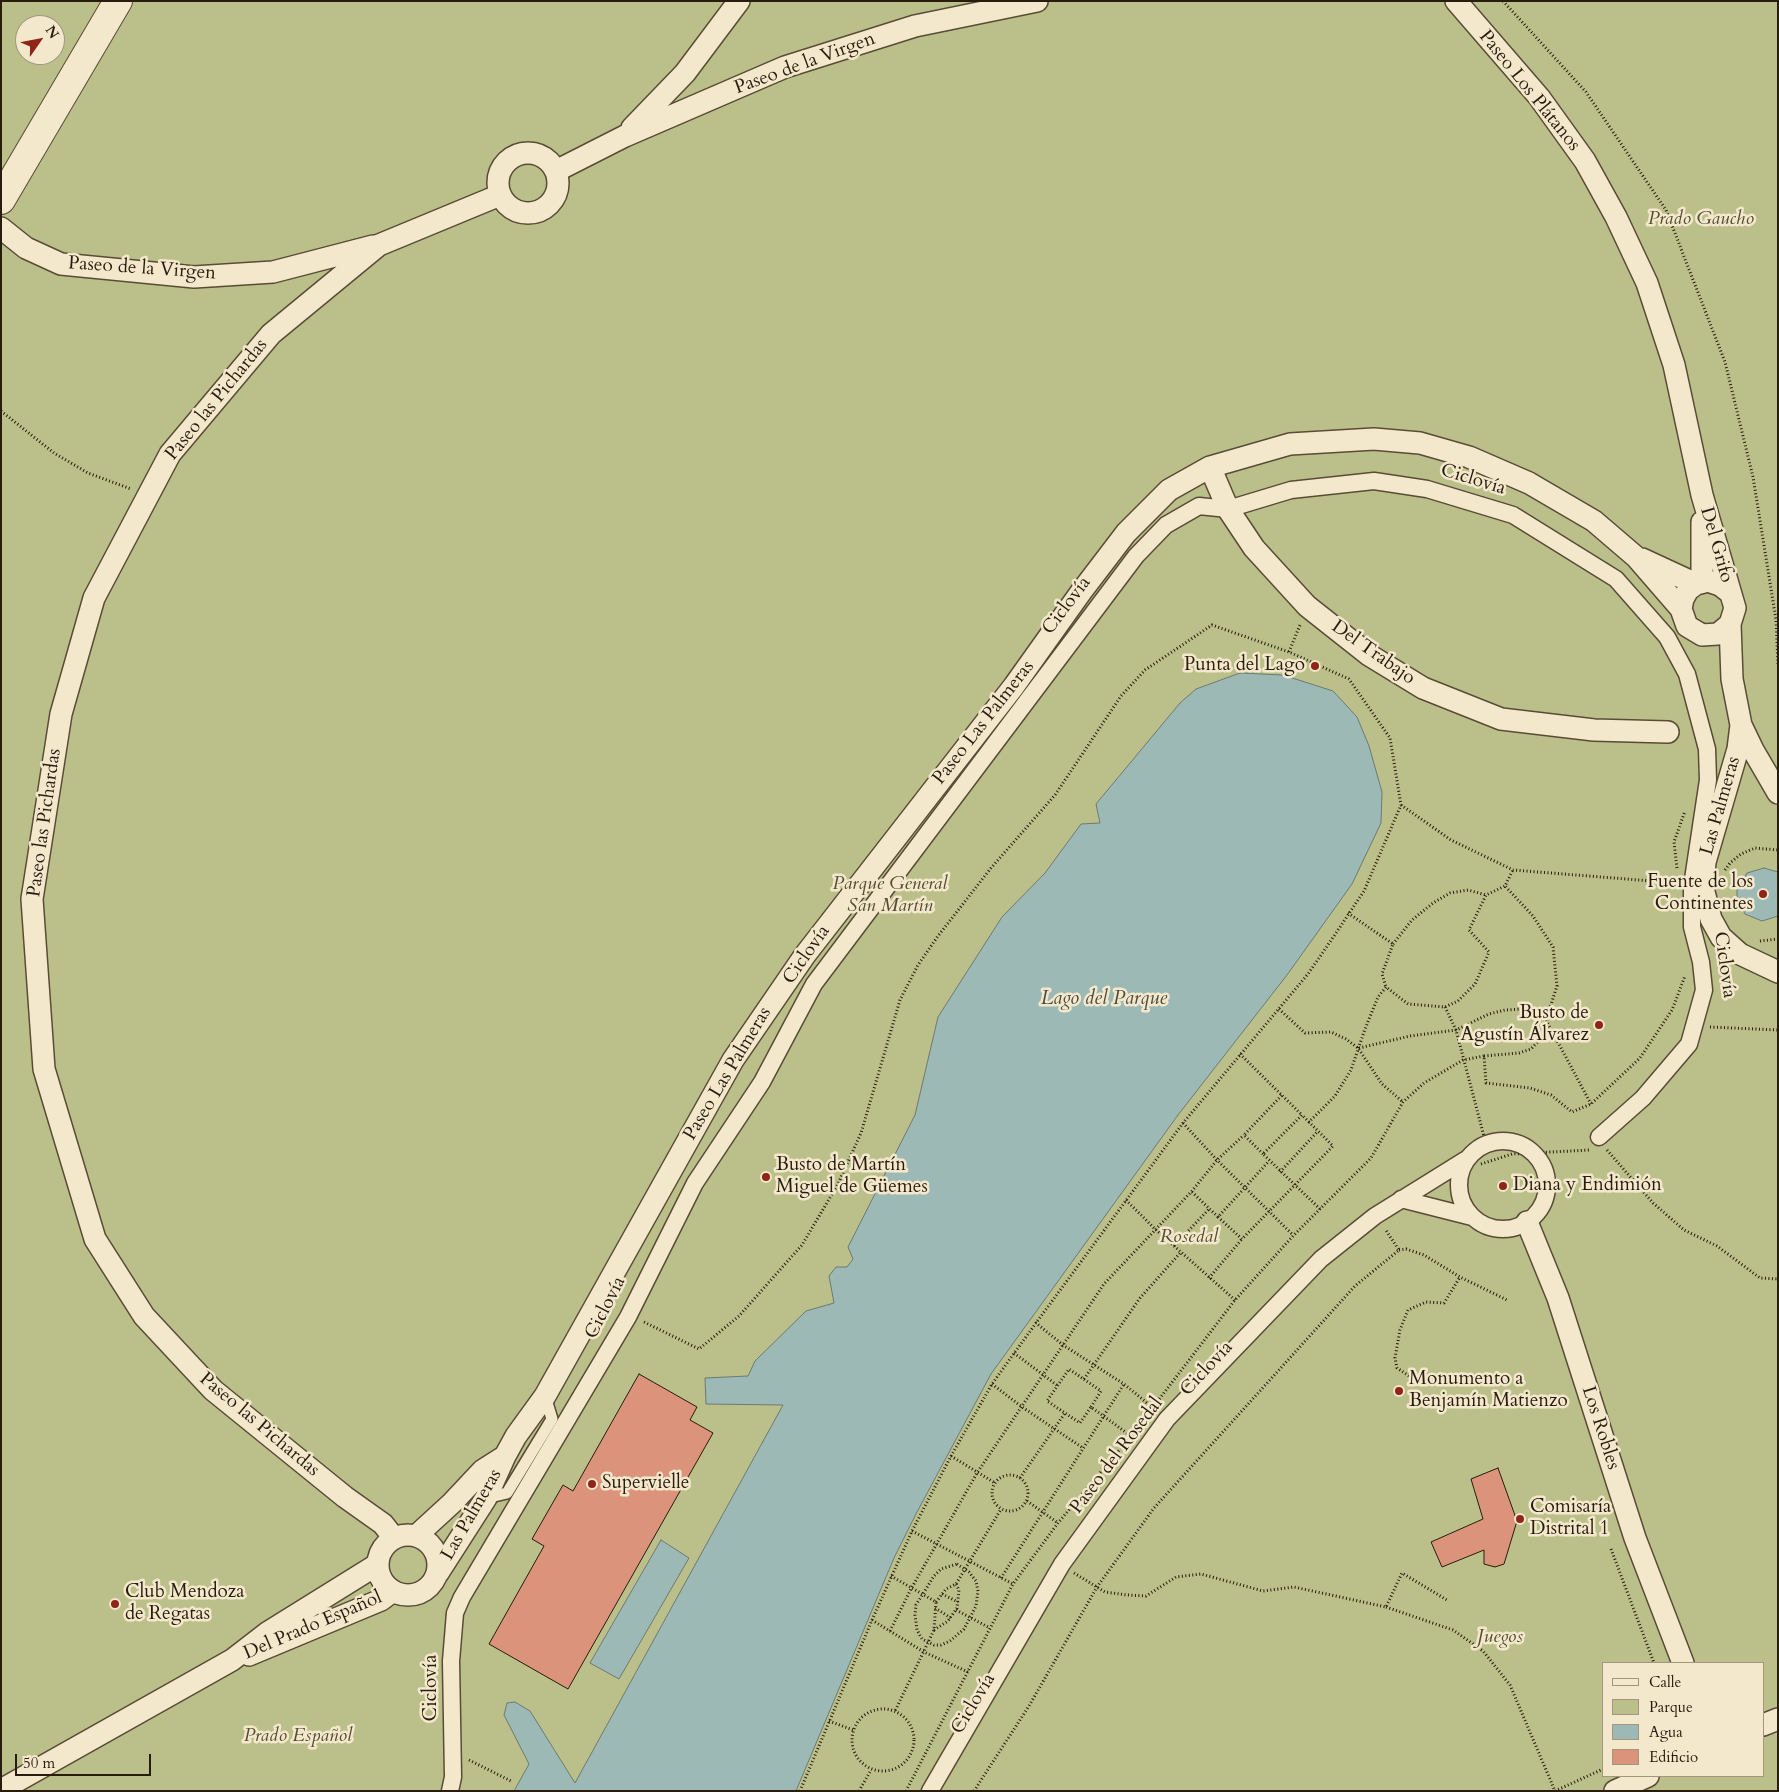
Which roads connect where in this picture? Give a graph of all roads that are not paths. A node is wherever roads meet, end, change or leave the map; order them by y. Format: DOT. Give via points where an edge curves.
graph roads {
  1 [pos="118,1"];
  2 [pos="738,1"];
  3 [pos="1037,1"];
  4 [pos="1456,1"];
  5 [pos="625,136"];
  6 [pos="556,171"];
  7 [pos="500,195"];
  8 [pos="1,200"];
  9 [pos="1,228"];
  10 [pos="378,245"];
  11 [pos="1210,467"];
  12 [pos="1702,495"];
  13 [pos="1228,509"];
  14 [pos="1636,557"];
  15 [pos="1699,583"];
  16 [pos="1729,592"];
  17 [pos="1681,609"];
  18 [pos="1730,624"];
  19 [pos="1702,635"];
  20 [pos="1732,678"];
  21 [pos="1742,725"];
  22 [pos="1668,732"];
  23 [pos="1778,793"];
  24 [pos="1778,972"];
  25 [pos="1600,1140"];
  26 [pos="1466,1160"];
  27 [pos="1401,1199"];
  28 [pos="1472,1217"];
  29 [pos="1527,1222"];
  30 [pos="545,1396"];
  31 [pos="504,1456"];
  32 [pos="486,1498"];
  33 [pos="416,1536"];
  34 [pos="394,1538"];
  35 [pos="378,1564"];
  36 [pos="438,1573"];
  37 [pos="393,1592"];
  38 [pos="232,1660"];
  39 [pos="1683,1662"];
  40 [pos="1778,1719"];
  41 [pos="1764,1725"];
  42 [pos="1646,1777"];
  43 [pos="1,1790"];
  44 [pos="450,1791"];
  45 [pos="930,1791"];
  46 [pos="1615,1791"];
  1 -- 8 [label="street"];
  2 -- 5 [label="street" via="686,73"];
  3 -- 5 [label="street, Paseo de la Virgen" via="915,26 785,67"];
  4 -- 12 [label="street, Paseo Los Plátanos" via="1539,97 1586,162 1616,217 1647,283 1674,365"];
  5 -- 6 [label="street, Paseo de la Virgen"];
  6 -- 7 [label="street" via="558,180 554,199 540,211 512,209"];
  6 -- 7 [label="street" via="550,162 532,153 511,158 501,169"];
  7 -- 10 [label="street, Paseo las Pichardas"];
  9 -- 10 [label="street, Paseo de la Virgen" via="26,248 61,264 194,276 273,272"];
  10 -- 34 [label="street, Paseo las Pichardas" via="271,334 170,454 149,492 94,598 62,714 32,899 44,1069 95,1239 144,1316 213,1390 344,1497 383,1524"];
  11 -- 13 [label="street, Del Trabajo"];
  11 -- 14 [label="street, Paseo Las Palmeras" via="1290,444 1374,439 1420,443 1469,457 1529,483 1594,521"];
  11 -- 30 [label="street, Paseo Las Palmeras" via="1169,490 1126,533 1014,686 801,962 732,1060"];
  12 -- 15 [label="street, Del Grifo"];
  12 -- 16 [label="street, Del Grifo"];
  13 -- 22 [label="street, Del Trabajo" via="1254,548 1307,606 1368,655 1423,688 1501,719 1594,730"];
  13 -- 25 [label="street" via="1291,490 1374,481 1427,489 1513,515 1616,579 1667,636 1687,674 1707,749 1708,780 1692,886 1692,927 1704,990 1703,1028"];
  13 -- 44 [label="street" via="1198,506 1166,525 1136,556 820,976 762,1082 695,1183 628,1317 462,1597 455,1613 451,1661"];
  14 -- 15 [label="street"];
  14 -- 17 [label="street"];
  15 -- 16 [label="street" via="1720,585"];
  15 -- 17 [label="street" via="1688,590 1682,599"];
  16 -- 18 [label="street" via="1735,608"];
  17 -- 19 [label="street" via="1687,626"];
  18 -- 19 [label="street" via="1718,634"];
  18 -- 20 [label="street, Las Palmeras"];
  19 -- 20 [label="street, Las Palmeras"];
  20 -- 21 [label="street, Las Palmeras"];
  21 -- 23 [label="street, Las Palmeras"];
  21 -- 24 [label="street, Las Palmeras" via="1738,750 1705,862 1703,888 1711,919 1721,937 1740,954"];
  26 -- 27 [label="street, Paseo del Rosedal"];
  26 -- 28 [label="street" via="1458,1184 1460,1196"];
  26 -- 29 [label="street, Paseo del Rosedal" via="1486,1144 1499,1141 1512,1142 1533,1153 1544,1168 1547,1187 1542,1205"];
  27 -- 28 [label="street"];
  27 -- 45 [label="street, Paseo del Rosedal" via="1321,1258 1167,1419 1068,1568"];
  28 -- 29 [label="street" via="1498,1229 1513,1228"];
  29 -- 39 [label="street, Los Robles" via="1558,1298 1635,1538"];
  30 -- 31 [label="street, Las Palmeras"];
  30 -- 32 [label="lane" via="552,1418 507,1493"];
  31 -- 32 [label="street, Las Palmeras"];
  31 -- 33 [label="street, Las Palmeras" via="483,1470"];
  32 -- 36 [label="street, Las Palmeras"];
  33 -- 34 [label="street"];
  33 -- 36 [label="street" via="432,1546 439,1564"];
  34 -- 35 [label="street" via="380,1554"];
  35 -- 37 [label="street" via="382,1580"];
  35 -- 38 [label="street, Del Prado Español" via="267,1633"];
  36 -- 37 [label="street" via="428,1589 420,1593 411,1596"];
  37 -- 38 [label="street, Del Prado Español" via="270,1647"];
  38 -- 43 [label="street, Del Prado Español"];
  40 -- 41 [label="street"];
  42 -- 46 [label="street"];
}
